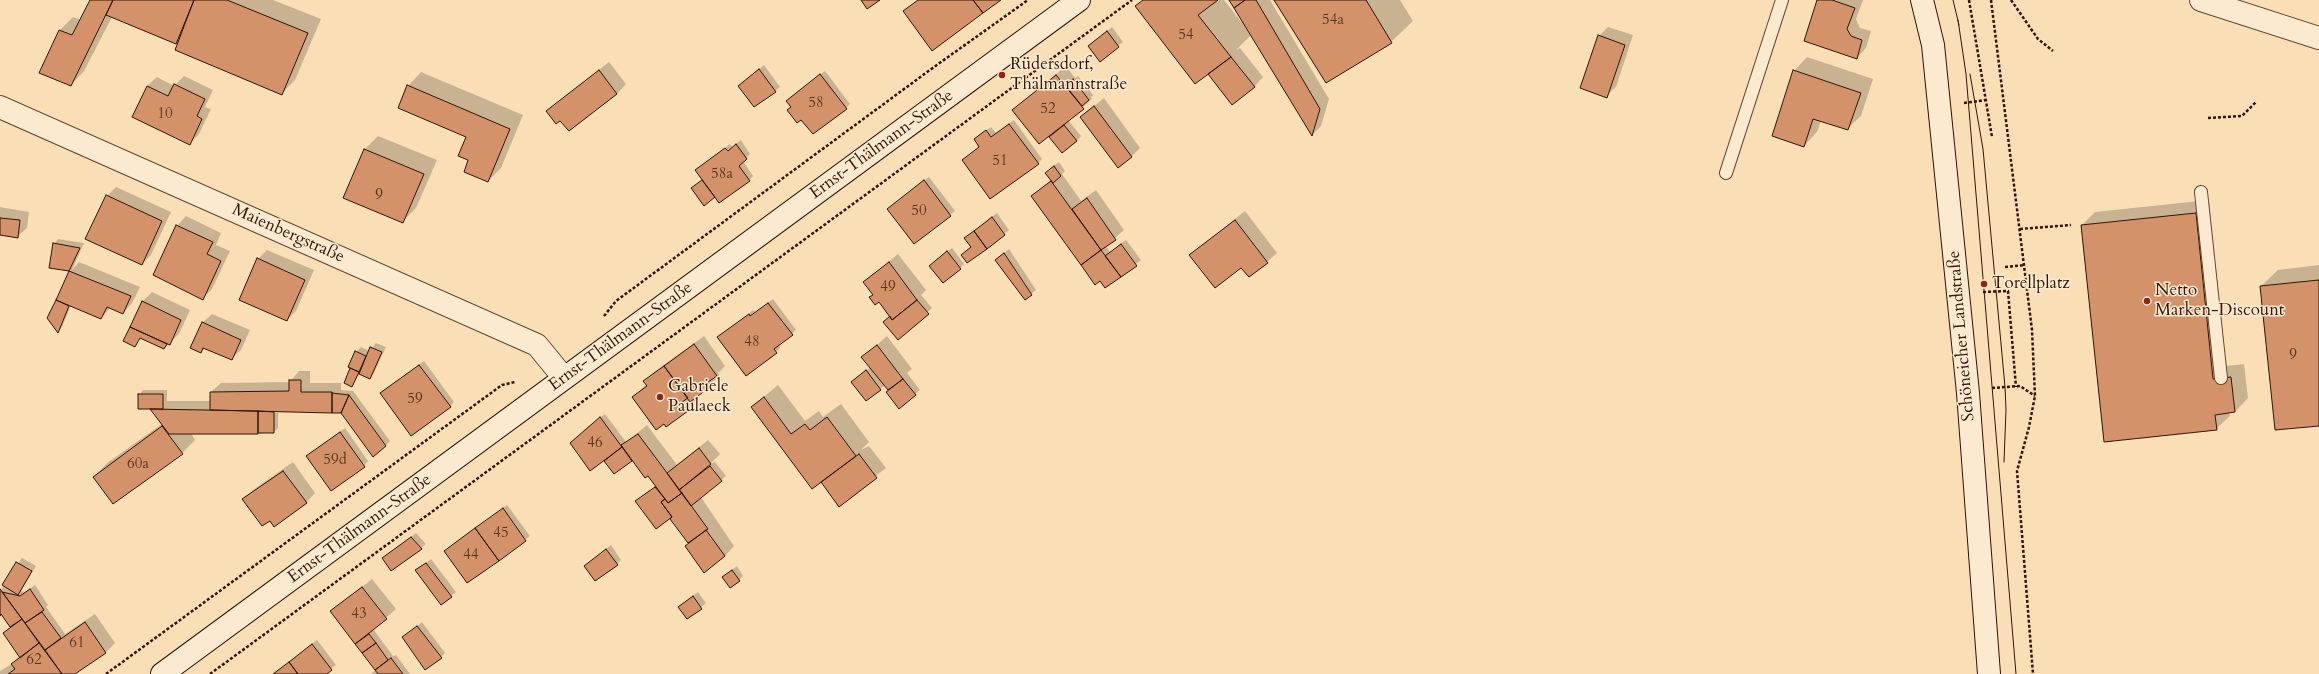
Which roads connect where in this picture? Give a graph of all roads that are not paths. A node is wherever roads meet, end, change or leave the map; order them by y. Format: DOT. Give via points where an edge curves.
graph roads {
  1 [pos="1079,0"];
  2 [pos="1782,0"];
  3 [pos="1922,0"];
  4 [pos="2200,0"];
  5 [pos="2319,38"];
  6 [pos="0,107"];
  7 [pos="1726,173"];
  8 [pos="2202,192"];
  9 [pos="558,370"];
  10 [pos="2222,378"];
  11 [pos="162,674"];
  12 [pos="1989,674"];
  1 -- 9 [label="main road, Ernst-Thälmann-Straße"];
  2 -- 7 [label="lane"];
  3 -- 12 [label="main road, Schöneicher Landstraße" via="1933,45 1968,393"];
  4 -- 5 [label="main road"];
  6 -- 9 [label="main road, Maienbergstraße" via="537,345"];
  8 -- 10 [label="lane"];
  9 -- 11 [label="main road, Ernst-Thälmann-Straße"];
}
